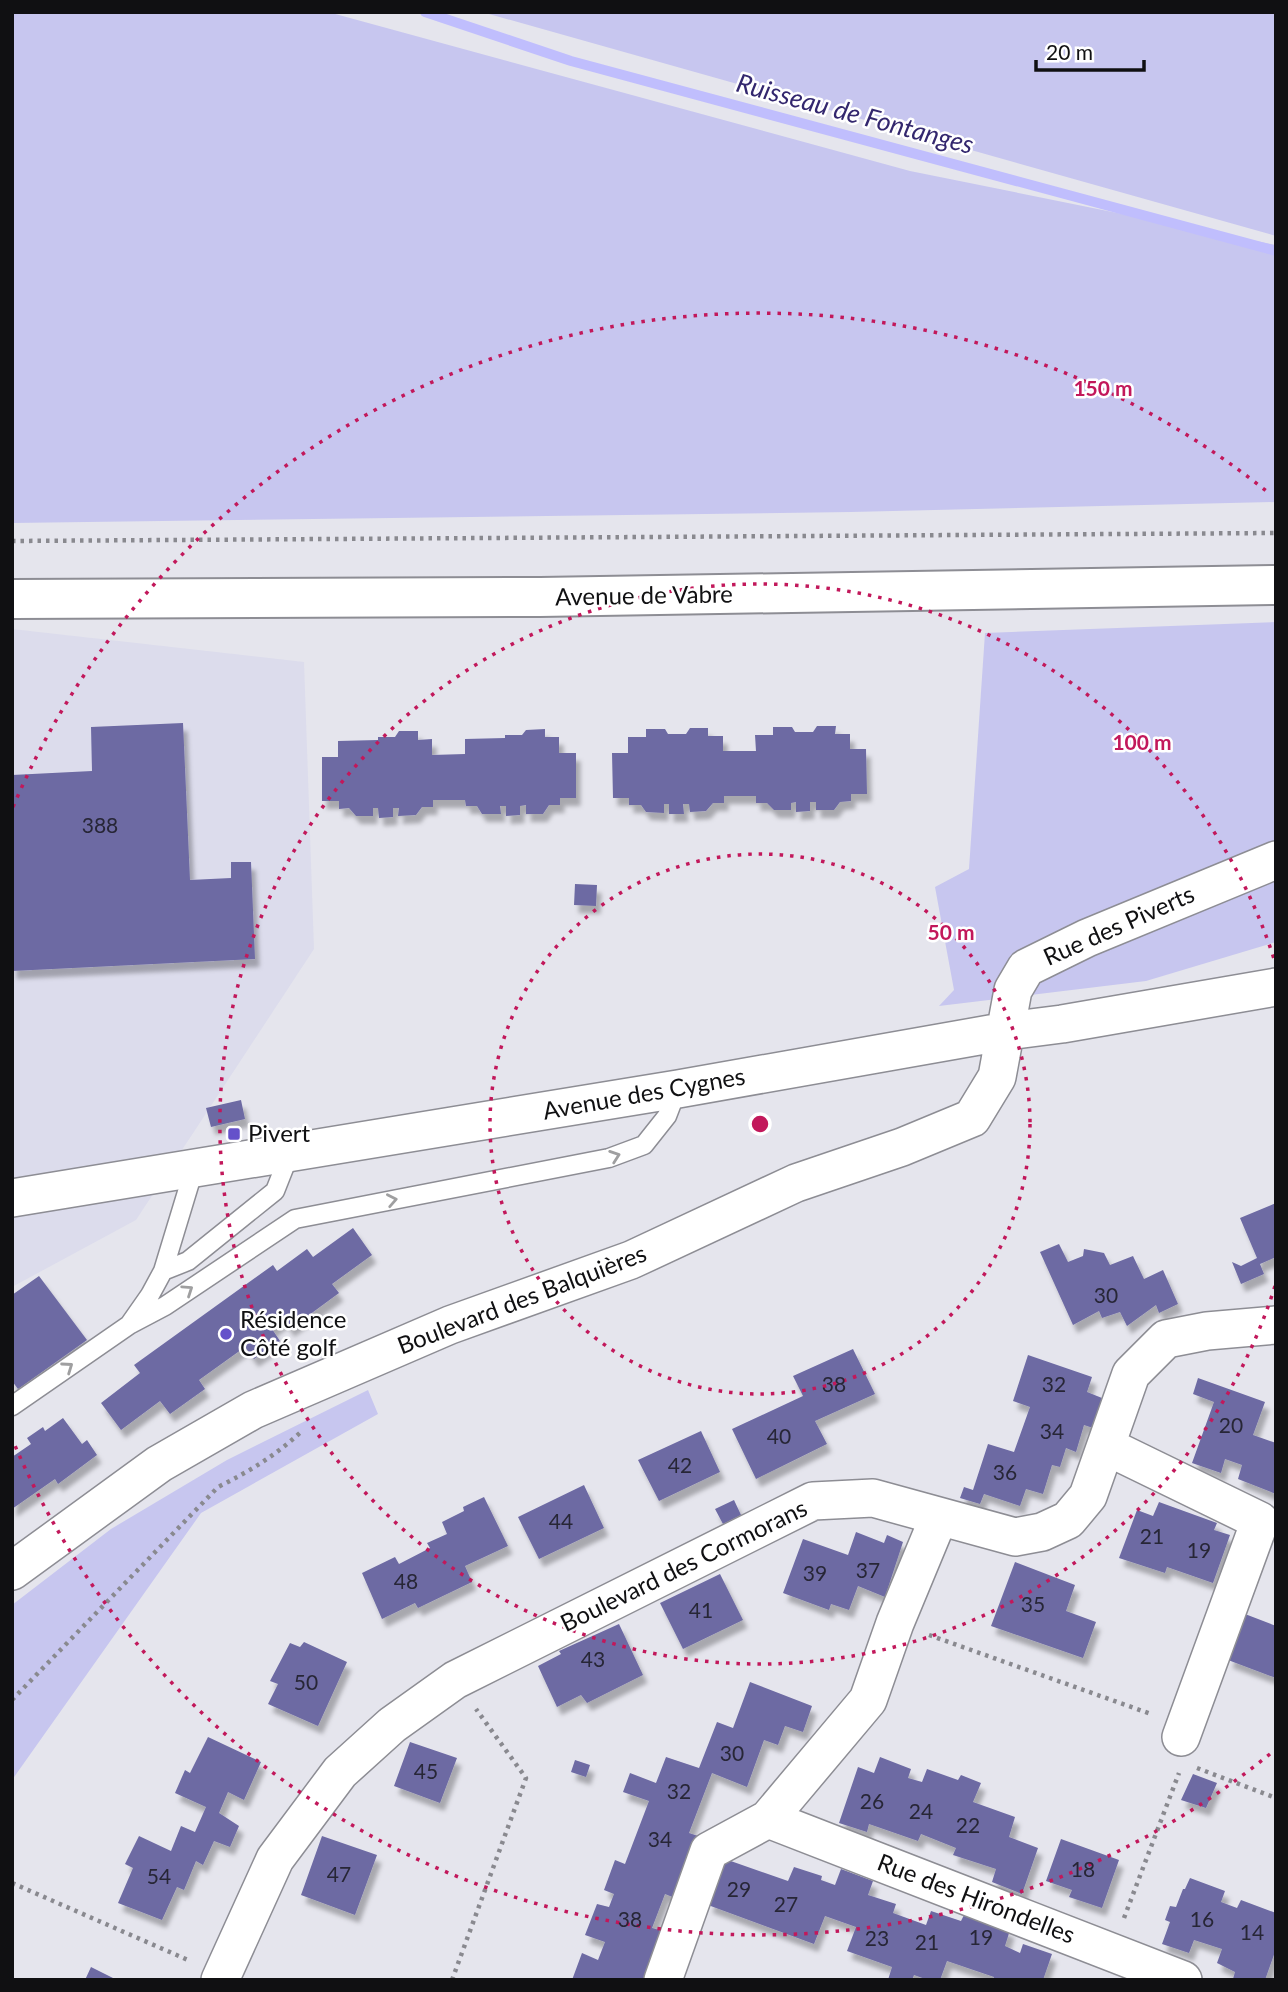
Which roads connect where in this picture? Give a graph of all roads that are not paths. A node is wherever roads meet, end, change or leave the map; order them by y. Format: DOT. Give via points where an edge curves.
graph roads {
  1 [pos="1276,585"];
  2 [pos="12,599"];
  3 [pos="1276,860"];
  4 [pos="1276,987"];
  5 [pos="1007,1031"];
  6 [pos="678,1089"];
  7 [pos="290,1153"];
  8 [pos="194,1169"];
  9 [pos="12,1198"];
  10 [pos="163,1271"];
  11 [pos="129,1325"];
  12 [pos="1276,1325"];
  13 [pos="12,1406"];
  14 [pos="1105,1446"];
  15 [pos="939,1517"];
  16 [pos="1268,1530"];
  17 [pos="12,1571"];
  18 [pos="1182,1750"];
  19 [pos="768,1819"];
  20 [pos="220,1977"];
  21 [pos="663,1980"];
  22 [pos="1183,1980"];
  1 -- 2 [label="main road, Avenue de Vabre" via="540,597"];
  3 -- 5 [label="street, Rue des Piverts" via="1026,968 1013,990"];
  4 -- 5 [label="street, Avenue des Cygnes"];
  5 -- 6 [label="street, Avenue des Cygnes"];
  5 -- 17 [label="street, Boulevard des Balquières" via="997,1077 972,1118 796,1183 631,1260 439,1330 253,1410 159,1464"];
  6 -- 7 [label="street, Avenue des Cygnes"];
  11 -- 6 [label="lane, one-way" via="295,1219 609,1158 644,1145 667,1116"];
  7 -- 8 [label="street, Avenue des Cygnes"];
  7 -- 10 [label="lane" via="275,1191 188,1261"];
  8 -- 9 [label="street, Avenue des Cygnes"];
  8 -- 10 [label="lane"];
  10 -- 11 [label="lane"];
  13 -- 11 [label="lane, one-way"];
  12 -- 14 [label="street, Boulevard des Cormorans" via="1166,1339 1131,1374"];
  14 -- 15 [label="street, Boulevard des Cormorans" via="1088,1496 1068,1520 1042,1532 1015,1537"];
  14 -- 16 [label="street"];
  15 -- 19 [label="street" via="868,1700"];
  15 -- 20 [label="street, Boulevard des Cormorans" via="873,1498 813,1502 455,1680 340,1772 275,1859"];
  16 -- 18 [label="street"];
  19 -- 21 [label="street" via="709,1851"];
  19 -- 22 [label="street, Rue des Hirondelles"];
}
